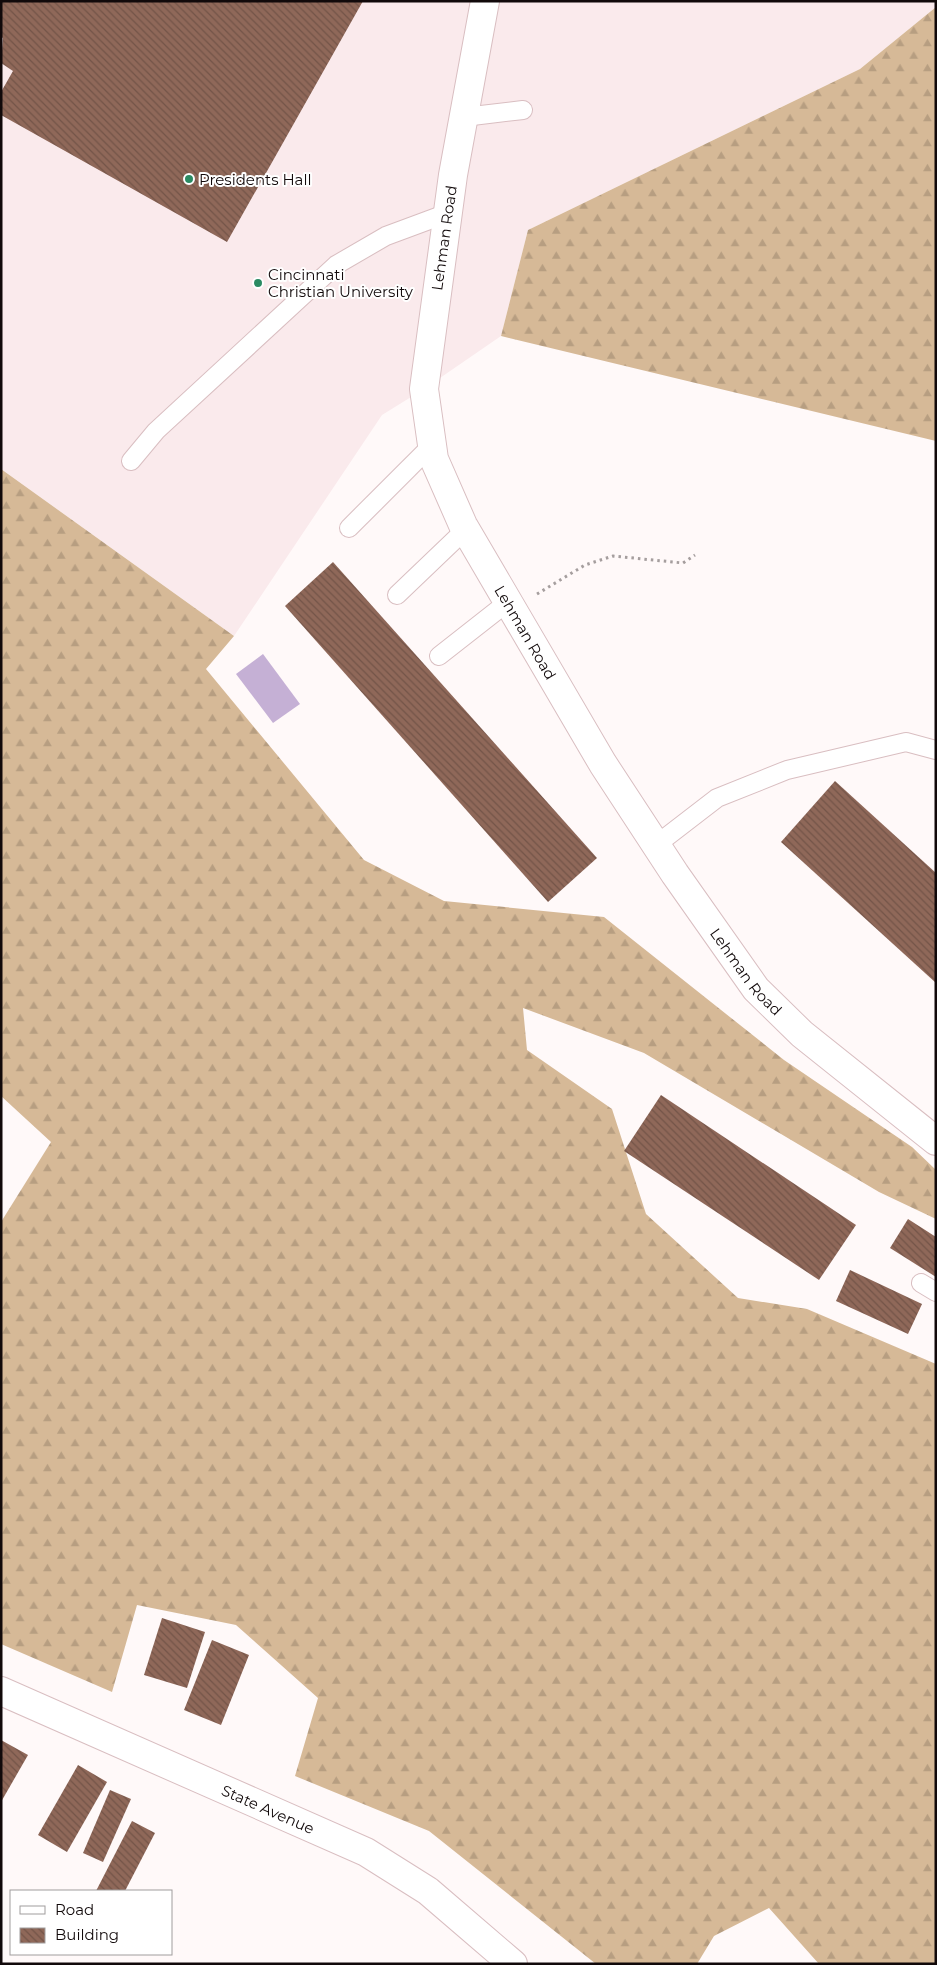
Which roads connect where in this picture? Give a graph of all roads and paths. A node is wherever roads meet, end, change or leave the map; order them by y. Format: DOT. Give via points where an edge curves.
graph roads {
  1 [pos="485,1"];
  2 [pos="523,110"];
  3 [pos="464,117"];
  4 [pos="448,213"];
  5 [pos="432,445"];
  6 [pos="131,461"];
  7 [pos="349,528"];
  8 [pos="466,529"];
  9 [pos="694,555"];
  10 [pos="397,595"];
  11 [pos="511,605"];
  12 [pos="439,656"];
  13 [pos="936,750"];
  14 [pos="656,845"];
  15 [pos="936,1141"];
  16 [pos="1,1691"];
  17 [pos="513,1964"];
  1 -- 3 [label="street, Lehman Road"];
  2 -- 3 [label="lane"];
  3 -- 4 [label="street, Lehman Road"];
  4 -- 5 [label="street, Lehman Road" via="424,390"];
  4 -- 6 [label="lane" via="386,236 336,265 156,431"];
  5 -- 7 [label="lane"];
  5 -- 8 [label="street, Lehman Road" via="434,459"];
  8 -- 10 [label="lane"];
  8 -- 11 [label="street, Lehman Road"];
  9 -- 11 [label="path" via="684,563 613,556 585,565"];
  11 -- 12 [label="lane"];
  11 -- 14 [label="street, Lehman Road" via="603,764"];
  13 -- 14 [label="lane" via="906,742 787,770 717,798"];
  14 -- 15 [label="street, Lehman Road" via="756,989 802,1034"];
  16 -- 17 [label="street, State Avenue" via="366,1852 428,1891"];
}
